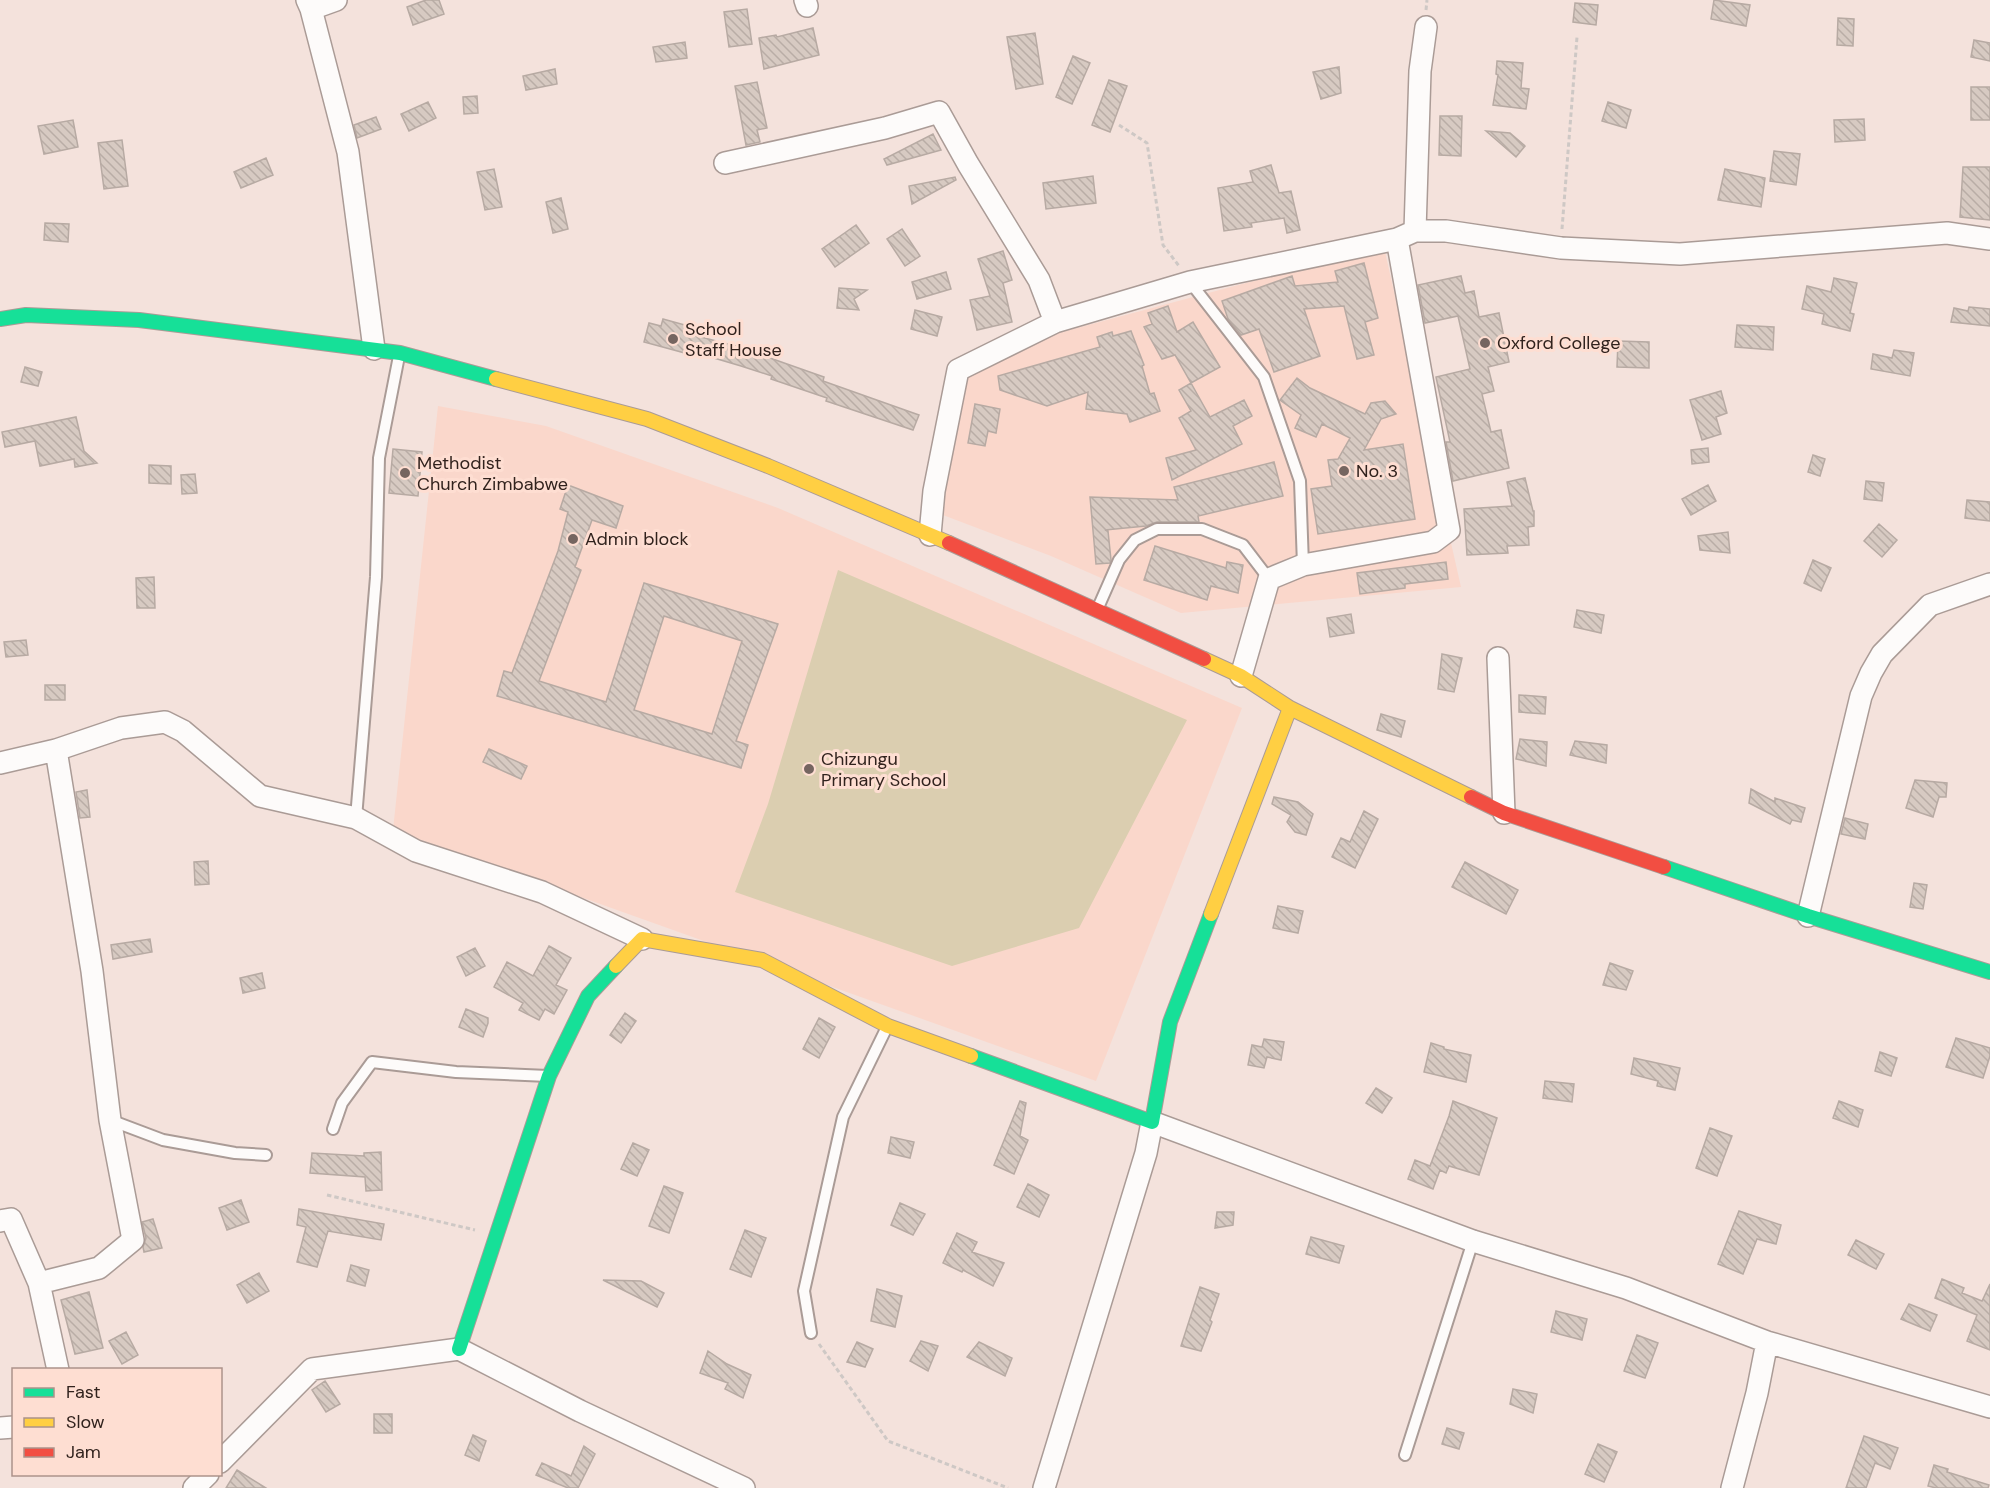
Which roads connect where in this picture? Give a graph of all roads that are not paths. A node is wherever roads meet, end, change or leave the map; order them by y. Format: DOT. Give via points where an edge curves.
graph roads {
  1 [pos="336,0"];
  2 [pos="309,4"];
  3 [pos="1426,27"];
  4 [pos="725,163"];
  5 [pos="1406,235"];
  6 [pos="1990,239"];
  7 [pos="1190,282"];
  8 [pos="0,319"];
  9 [pos="1055,322"];
  10 [pos="375,348"];
  11 [pos="400,353"];
  12 [pos="930,535"];
  13 [pos="1303,566"];
  14 [pos="1269,579"];
  15 [pos="1990,584"];
  16 [pos="1097,610"];
  17 [pos="1498,658"];
  18 [pos="1241,676"];
  19 [pos="1290,708"];
  20 [pos="56,750"];
  21 [pos="0,763"];
  22 [pos="1504,813"];
  23 [pos="356,818"];
  24 [pos="1808,916"];
  25 [pos="642,939"];
  26 [pos="1990,972"];
  27 [pos="888,1026"];
  28 [pos="549,1076"];
  29 [pos="110,1120"];
  30 [pos="1152,1122"];
  31 [pos="333,1129"];
  32 [pos="266,1155"];
  33 [pos="0,1221"];
  34 [pos="1473,1241"];
  35 [pos="39,1283"];
  36 [pos="810,1333"];
  37 [pos="1767,1342"];
  38 [pos="459,1349"];
  39 [pos="58,1368"];
  40 [pos="1990,1407"];
  41 [pos="1405,1455"];
  42 [pos="222,1460"];
  43 [pos="206,1476"];
  44 [pos="195,1488"];
  45 [pos="744,1488"];
  46 [pos="1044,1488"];
  47 [pos="1732,1488"];
  1 -- 2 [label="street"];
  2 -- 10 [label="street" via="348,152"];
  3 -- 5 [label="street"];
  4 -- 9 [label="street" via="885,128 939,112 1039,280"];
  5 -- 6 [label="street" via="1446,231 1561,248 1680,254 1947,233"];
  5 -- 7 [label="street"];
  5 -- 13 [label="street" via="1449,530 1433,542"];
  7 -- 9 [label="street"];
  7 -- 13 [label="lane" via="1263,377 1300,481"];
  8 -- 10 [label="street" via="26,315 139,320"];
  9 -- 12 [label="street" via="958,370 934,491"];
  10 -- 11 [label="street"];
  11 -- 12 [label="street" via="647,419"];
  11 -- 23 [label="lane" via="379,458 376,577"];
  12 -- 16 [label="street"];
  13 -- 14 [label="street"];
  14 -- 16 [label="lane" via="1243,545 1202,529 1157,530 1135,540 1119,560"];
  14 -- 18 [label="street"];
  15 -- 24 [label="street" via="1929,605 1882,654 1870,673 1861,696"];
  16 -- 18 [label="street"];
  17 -- 22 [label="street"];
  18 -- 19 [label="street"];
  19 -- 22 [label="street"];
  19 -- 30 [label="street" via="1170,1022"];
  20 -- 21 [label="street"];
  20 -- 23 [label="street" via="121,728 165,722 183,731 260,796"];
  20 -- 29 [label="street" via="92,971"];
  22 -- 24 [label="street"];
  23 -- 25 [label="street" via="416,851 542,892"];
  24 -- 26 [label="street"];
  25 -- 27 [label="street" via="762,960"];
  25 -- 28 [label="street" via="588,996"];
  27 -- 30 [label="street"];
  27 -- 36 [label="lane" via="843,1117 804,1291"];
  28 -- 31 [label="lane" via="456,1072 372,1062 342,1103"];
  28 -- 38 [label="street"];
  29 -- 32 [label="lane" via="163,1140"];
  29 -- 35 [label="street" via="133,1240 99,1268"];
  30 -- 34 [label="street"];
  30 -- 46 [label="street" via="1146,1153"];
  33 -- 35 [label="street" via="11,1219"];
  34 -- 37 [label="street" via="1626,1288"];
  34 -- 41 [label="lane"];
  35 -- 39 [label="street"];
  37 -- 40 [label="street"];
  37 -- 47 [label="street"];
  38 -- 42 [label="street" via="312,1369"];
  38 -- 45 [label="street"];
  43 -- 44 [label="street"];
}
